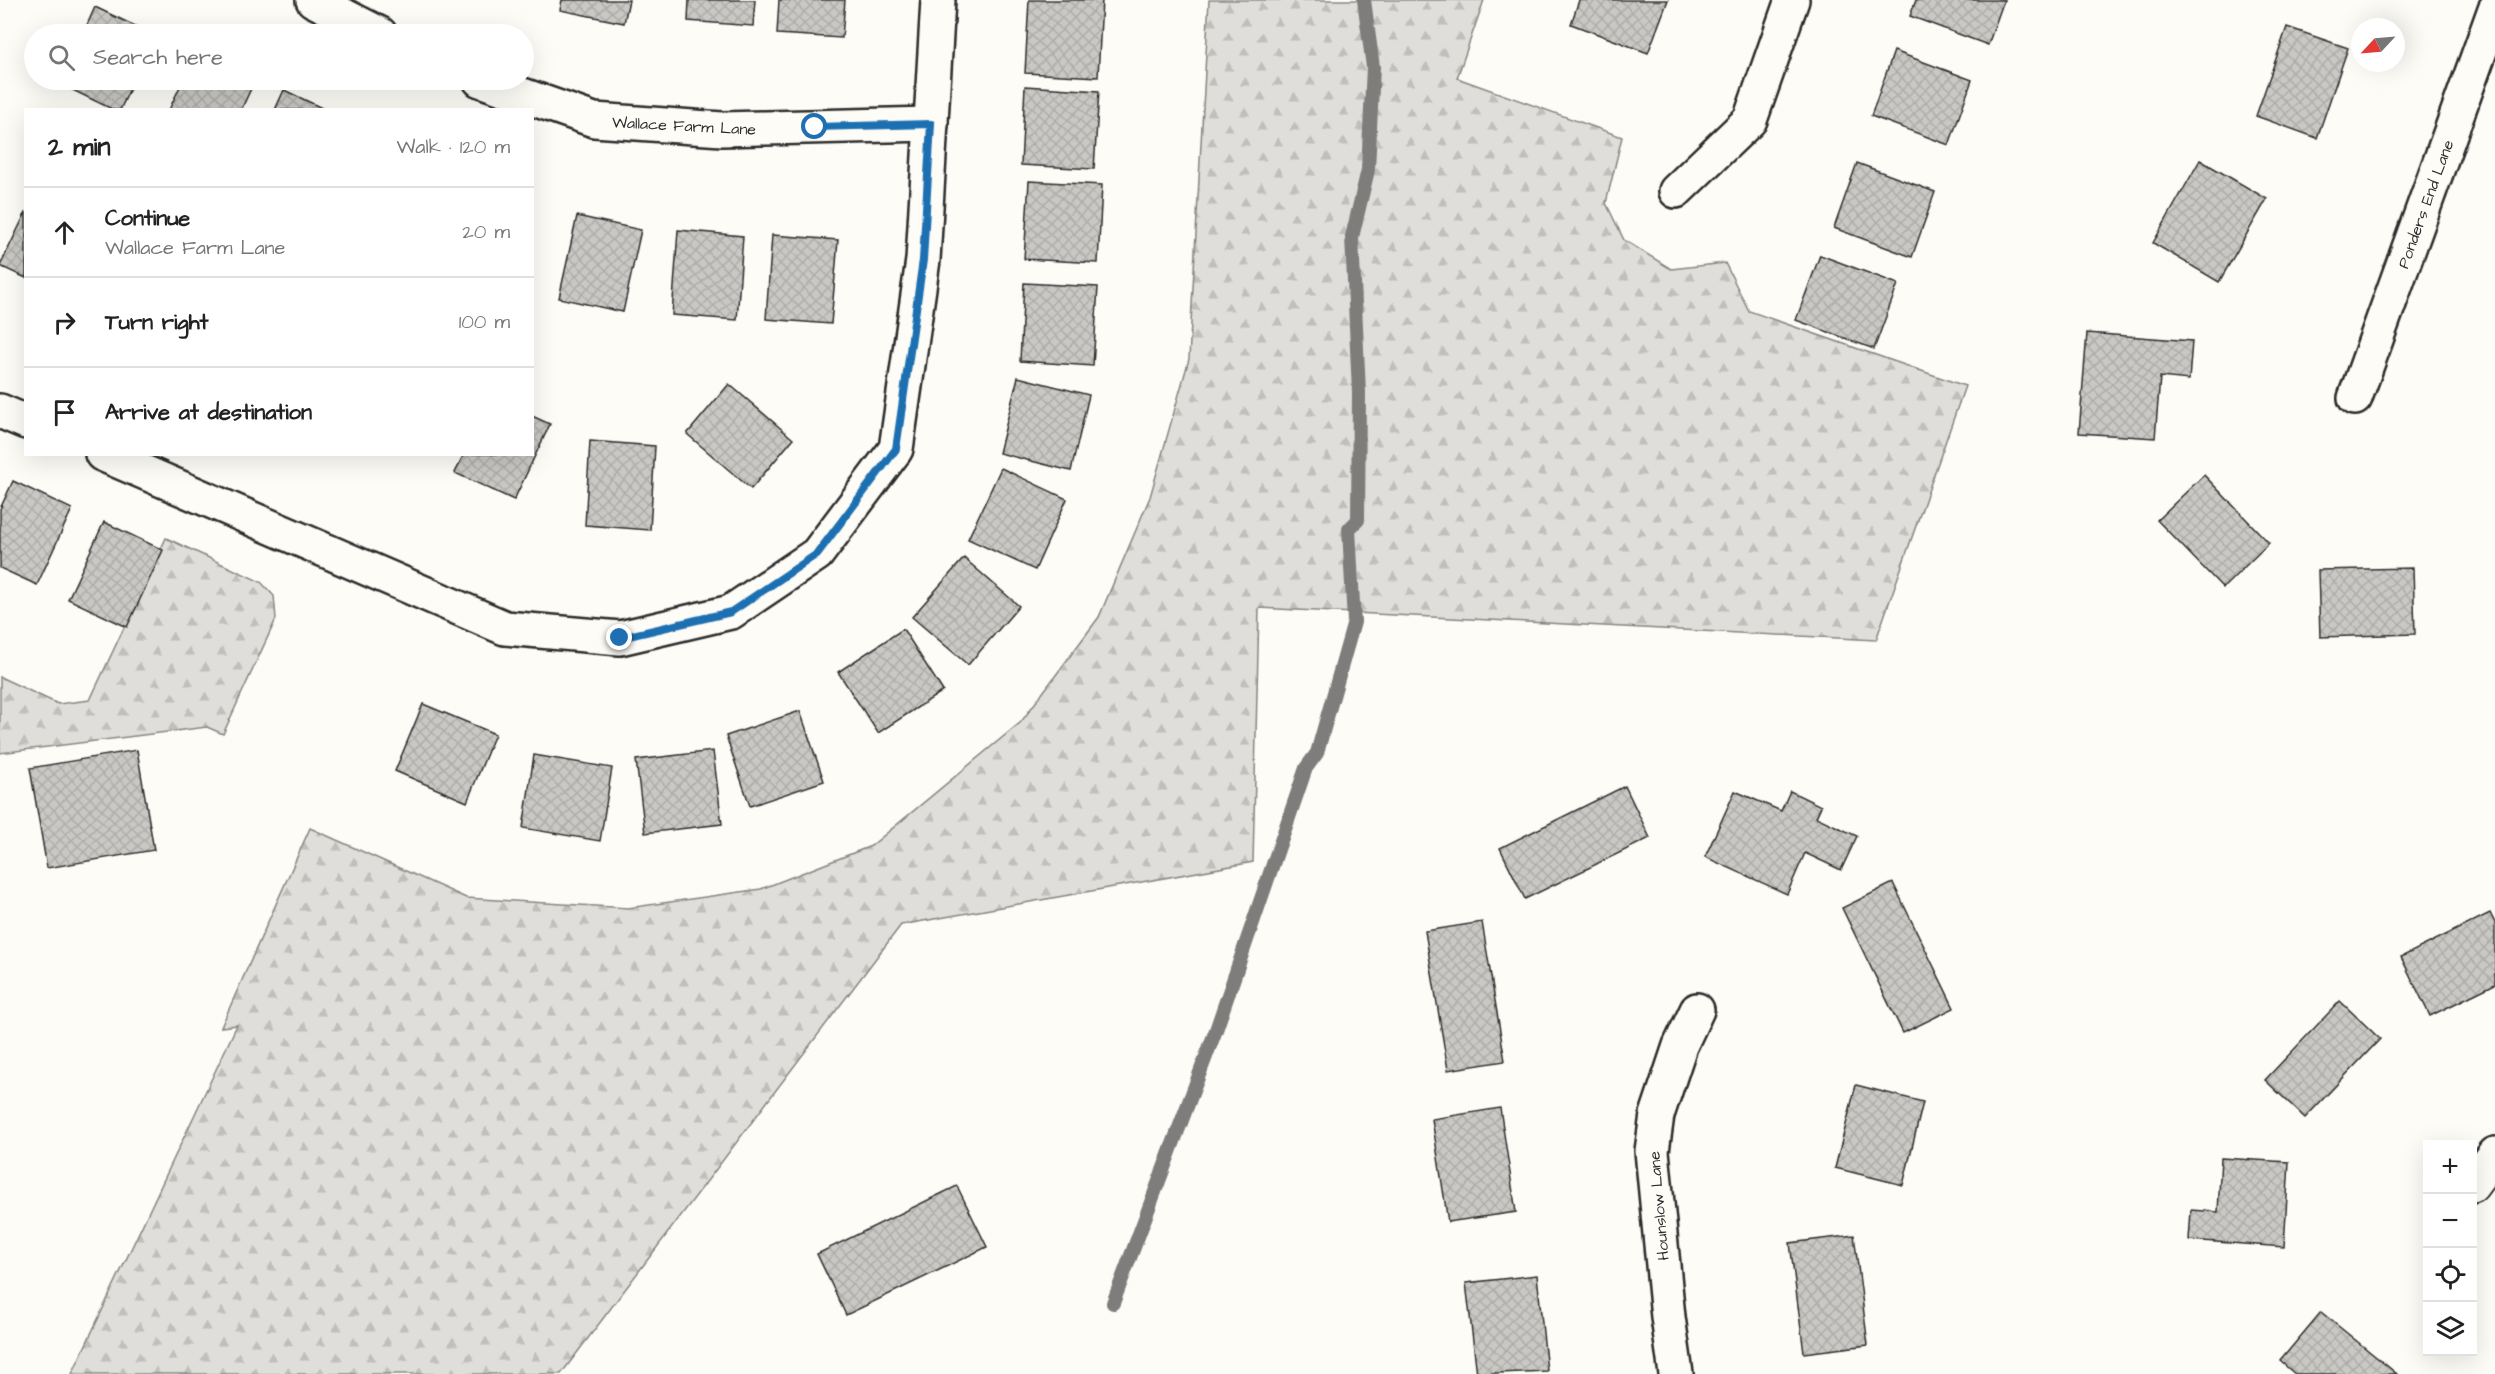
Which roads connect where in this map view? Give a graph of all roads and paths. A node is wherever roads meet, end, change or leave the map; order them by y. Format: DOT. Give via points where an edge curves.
graph roads {
  1 [pos="313,0"];
  2 [pos="938,0"];
  3 [pos="1792,0"];
  4 [pos="2495,9"];
  5 [pos="360,24"];
  6 [pos="508,90"];
  7 [pos="931,124"];
  8 [pos="1676,191"];
  9 [pos="2355,398"];
  10 [pos="0,411"];
  11 [pos="24,421"];
  12 [pos="107,456"];
  13 [pos="1697,1010"];
  14 [pos="2495,1154"];
  15 [pos="2477,1178"];
  16 [pos="1676,1374"];
  1 -- 5 [label="street"];
  2 -- 7 [label="street"];
  3 -- 8 [label="street" via="1750,120"];
  4 -- 9 [label="street, Ponders End Lane"];
  6 -- 7 [label="street, Wallace Farm Lane" via="594,120 722,129"];
  7 -- 12 [label="street" via="923,260 896,449 817,554 731,612 620,638 505,628"];
  10 -- 11 [label="street"];
  13 -- 16 [label="street, Hounslow Lane" via="1680,1046 1657,1115 1652,1151"];
  14 -- 15 [label="street"];
}
